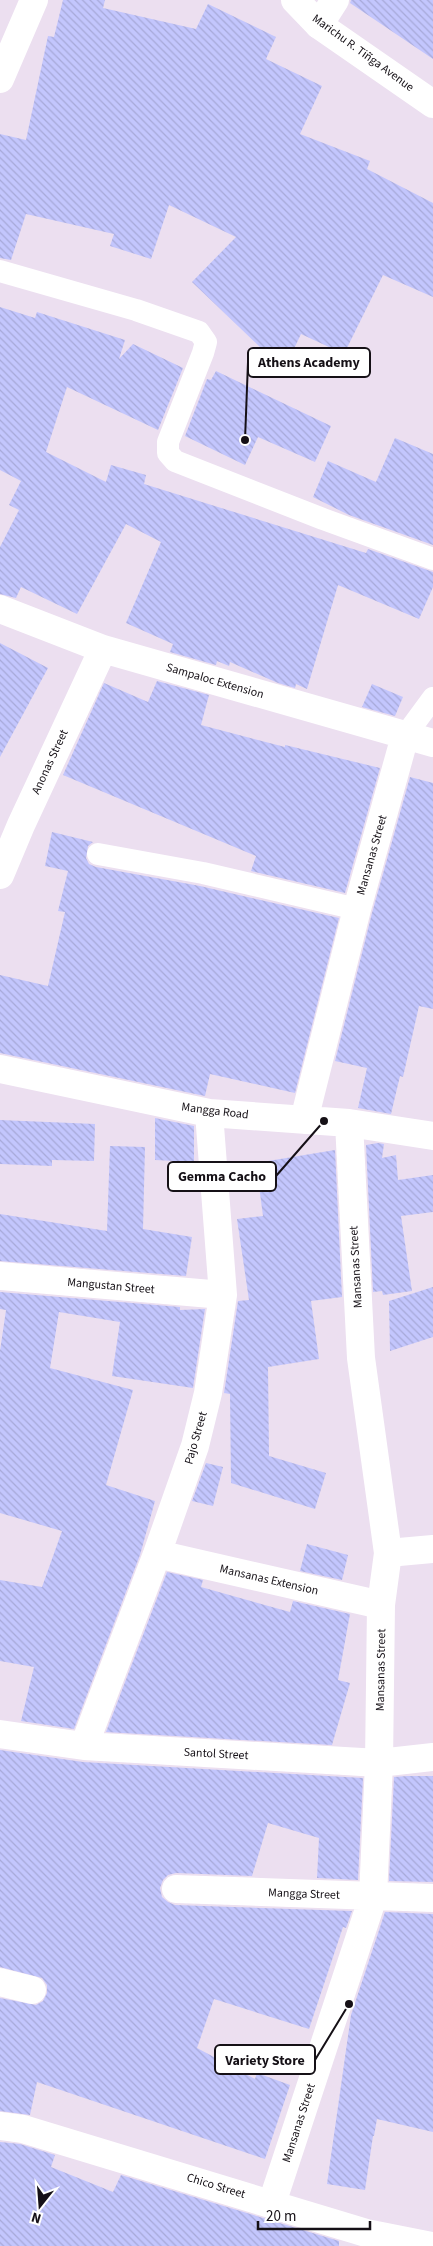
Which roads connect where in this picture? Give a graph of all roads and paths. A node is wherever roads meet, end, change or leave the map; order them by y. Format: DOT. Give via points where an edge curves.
graph roads {
  1 [pos="34,0"];
  2 [pos="295,0"];
  3 [pos="335,0"];
  4 [pos="319,25"];
  5 [pos="0,79"];
  6 [pos="433,104"];
  7 [pos="0,271"];
  8 [pos="433,559"];
  9 [pos="0,609"];
  10 [pos="103,649"];
  11 [pos="433,698"];
  12 [pos="405,736"];
  13 [pos="433,742"];
  14 [pos="98,854"];
  15 [pos="0,875"];
  16 [pos="357,909"];
  17 [pos="0,1070"];
  18 [pos="209,1113"];
  19 [pos="304,1120"];
  20 [pos="349,1123"];
  21 [pos="433,1136"];
  22 [pos="0,1276"];
  23 [pos="223,1296"];
  24 [pos="433,1549"];
  25 [pos="388,1553"];
  26 [pos="157,1554"];
  27 [pos="381,1605"];
  28 [pos="0,1734"];
  29 [pos="84,1746"];
  30 [pos="433,1757"];
  31 [pos="380,1763"];
  32 [pos="176,1889"];
  33 [pos="373,1897"];
  34 [pos="433,1898"];
  35 [pos="0,1982"];
  36 [pos="32,1990"];
  37 [pos="0,2126"];
  38 [pos="272,2203"];
  39 [pos="432,2246"];
  1 -- 5 [label="street"];
  2 -- 4 [label="street, Marichu R. Tiñga Avenue"];
  3 -- 4 [label="street"];
  4 -- 6 [label="street, Marichu R. Tiñga Avenue"];
  7 -- 8 [label="lane" via="200,332 206,342 203,354 168,442 168,453 175,461"];
  9 -- 10 [label="street, Sampaloc Extension"];
  10 -- 12 [label="street, Sampaloc Extension"];
  10 -- 15 [label="street, Anonas Street"];
  11 -- 12 [label="lane"];
  12 -- 13 [label="street, Sampaloc Extension"];
  12 -- 16 [label="street, Mansanas Street"];
  14 -- 16 [label="lane" via="203,873"];
  16 -- 19 [label="street, Mansanas Street"];
  17 -- 18 [label="street, Mangga Road"];
  18 -- 19 [label="street, Mangga Road"];
  18 -- 23 [label="street, Pajo Street"];
  19 -- 20 [label="street, Mangga Road"];
  20 -- 21 [label="street, Mangga Road"];
  20 -- 25 [label="street, Mansanas Street" via="361,1358"];
  22 -- 23 [label="street, Mangustan Street"];
  23 -- 26 [label="street, Pajo Street" via="208,1393 195,1446"];
  24 -- 25 [label="street"];
  25 -- 27 [label="street, Mansanas Street"];
  26 -- 27 [label="street, Mansanas Extension"];
  26 -- 29 [label="street, Pajo Street"];
  27 -- 31 [label="street, Mansanas Street"];
  28 -- 29 [label="street, Santol Street"];
  29 -- 31 [label="street, Santol Street"];
  30 -- 31 [label="street, Santol Street"];
  31 -- 33 [label="street, Mansanas Street"];
  32 -- 33 [label="street, Mangga Street"];
  33 -- 34 [label="street, Mangga Street"];
  33 -- 38 [label="street, Mansanas Street"];
  35 -- 36 [label="street"];
  37 -- 38 [label="street, Chico Street" via="23,2128"];
  38 -- 39 [label="street, Chico Street" via="366,2233"];
}
